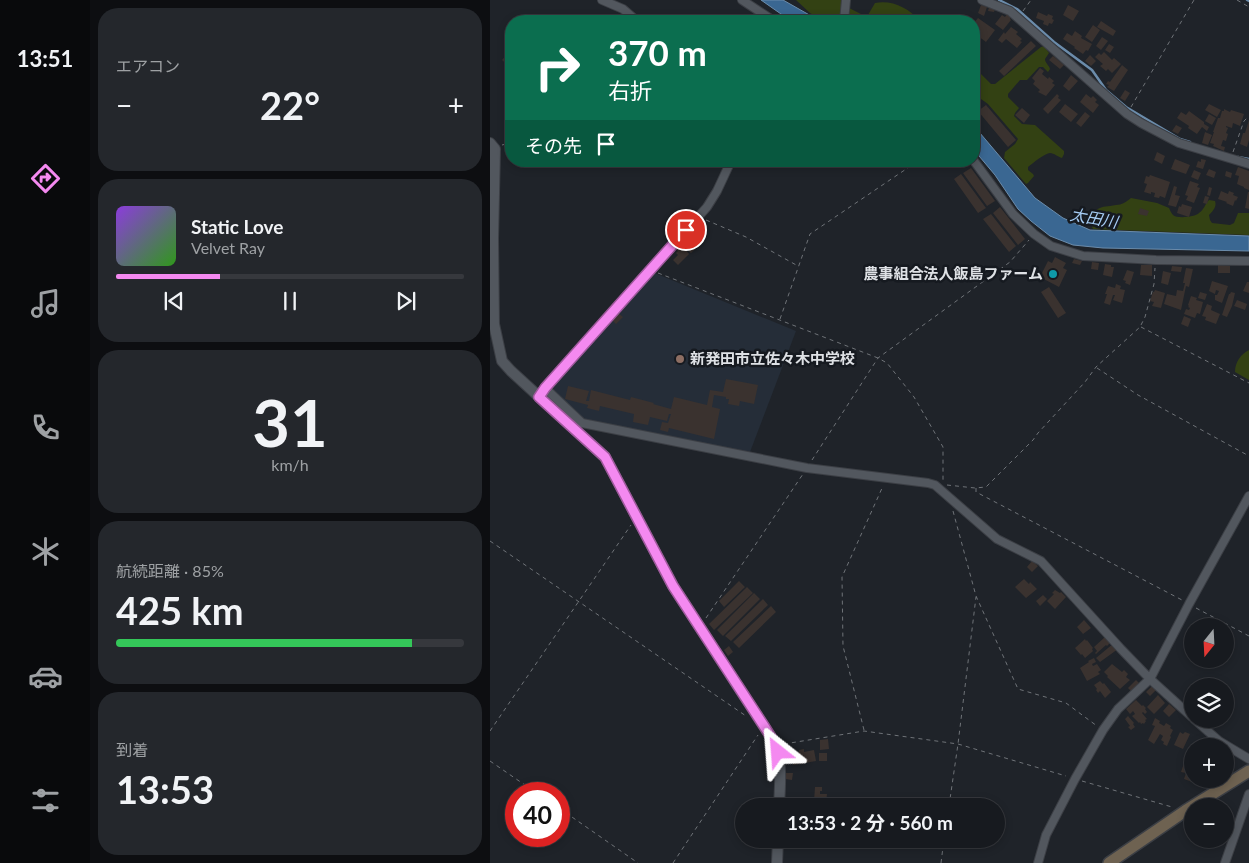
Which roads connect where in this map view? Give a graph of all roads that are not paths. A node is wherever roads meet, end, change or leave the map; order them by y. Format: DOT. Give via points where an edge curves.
graph roads {
  1 [pos="602,0"];
  2 [pos="742,0"];
  3 [pos="846,0"];
  4 [pos="982,0"];
  5 [pos="630,15"];
  6 [pos="765,15"];
  7 [pos="845,15"];
  8 [pos="492,146"];
  9 [pos="1249,164"];
  10 [pos="728,167"];
  11 [pos="978,167"];
  12 [pos="1249,261"];
  13 [pos="492,322"];
  14 [pos="542,392"];
  15 [pos="1249,496"];
  16 [pos="1150,679"];
  17 [pos="1184,710"];
  18 [pos="1204,728"];
  19 [pos="1249,759"];
  20 [pos="1249,771"];
  21 [pos="1249,794"];
  22 [pos="779,798"];
  23 [pos="778,848"];
  24 [pos="777,863"];
  25 [pos="1038,863"];
  26 [pos="1109,863"];
  27 [pos="1225,863"];
  1 -- 5 [label="street"];
  2 -- 6 [label="street"];
  3 -- 7 [label="street"];
  4 -- 9 [label="street" via="1010,10 1140,123 1179,143"];
  8 -- 13 [label="street"];
  10 -- 14 [label="street" via="707,207"];
  11 -- 12 [label="street" via="1021,223 1051,246 1083,256"];
  13 -- 14 [label="street" via="502,361"];
  14 -- 16 [label="street" via="582,423 808,468 935,485 997,539 1041,561"];
  14 -- 22 [label="street" via="605,457 673,586 776,745"];
  15 -- 16 [label="street"];
  16 -- 17 [label="street"];
  16 -- 25 [label="street" via="1118,709 1103,730 1046,835"];
  18 -- 19 [label="street"];
  20 -- 26 [label="main road" via="1184,810"];
  21 -- 27 [label="street"];
  23 -- 24 [label="street"];
}
